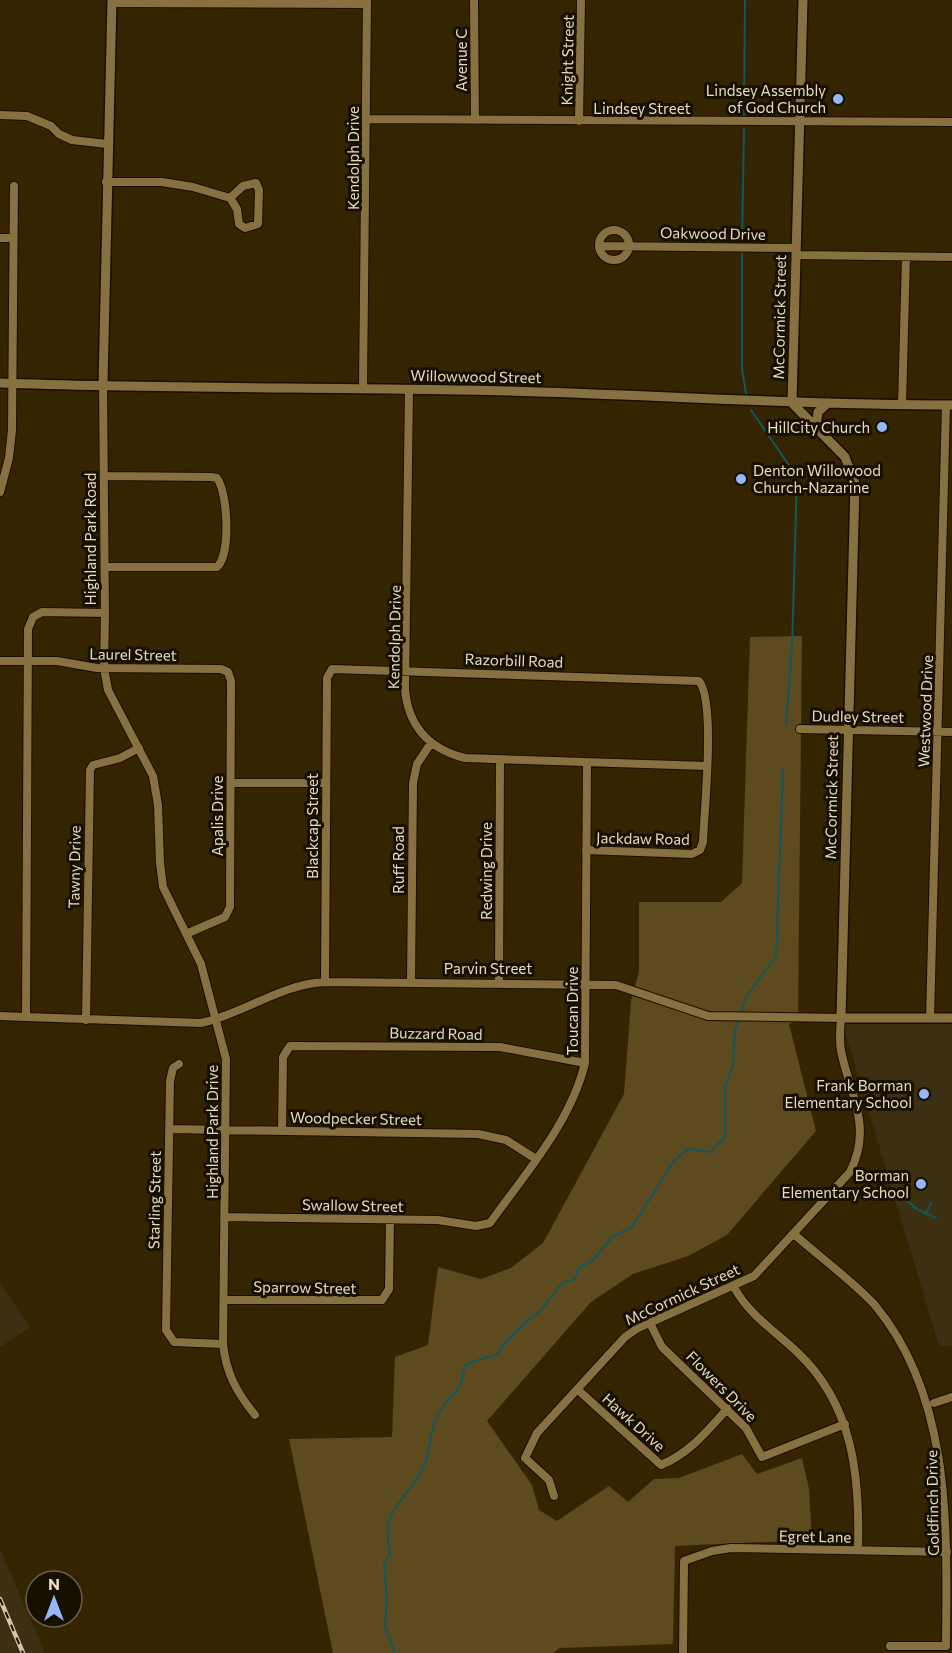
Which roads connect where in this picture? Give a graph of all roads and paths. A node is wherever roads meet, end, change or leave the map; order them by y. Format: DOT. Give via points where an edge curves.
graph roads {
  1 [pos="474,0"];
  2 [pos="582,0"];
  3 [pos="803,0"];
  4 [pos="112,2"];
  5 [pos="367,2"];
  6 [pos="0,115"];
  7 [pos="367,119"];
  8 [pos="475,120"];
  9 [pos="579,121"];
  10 [pos="799,122"];
  11 [pos="952,123"];
  12 [pos="107,144"];
  13 [pos="106,182"];
  14 [pos="14,186"];
  15 [pos="230,198"];
  16 [pos="0,238"];
  17 [pos="14,238"];
  18 [pos="630,244"];
  19 [pos="599,246"];
  20 [pos="796,251"];
  21 [pos="906,257"];
  22 [pos="952,257"];
  23 [pos="0,383"];
  24 [pos="11,384"];
  25 [pos="103,384"];
  26 [pos="363,388"];
  27 [pos="409,389"];
  28 [pos="792,403"];
  29 [pos="828,403"];
  30 [pos="902,405"];
  31 [pos="949,405"];
  32 [pos="816,427"];
  33 [pos="104,476"];
  34 [pos="0,492"];
  35 [pos="106,567"];
  36 [pos="105,613"];
  37 [pos="0,661"];
  38 [pos="28,661"];
  39 [pos="104,668"];
  40 [pos="406,670"];
  41 [pos="329,671"];
  42 [pos="228,672"];
  43 [pos="800,729"];
  44 [pos="848,729"];
  45 [pos="937,731"];
  46 [pos="952,732"];
  47 [pos="430,743"];
  48 [pos="139,748"];
  49 [pos="500,760"];
  50 [pos="587,763"];
  51 [pos="706,766"];
  52 [pos="231,783"];
  53 [pos="326,783"];
  54 [pos="586,850"];
  55 [pos="186,934"];
  56 [pos="325,982"];
  57 [pos="411,982"];
  58 [pos="499,982"];
  59 [pos="585,983"];
  60 [pos="0,1016"];
  61 [pos="26,1017"];
  62 [pos="841,1018"];
  63 [pos="930,1018"];
  64 [pos="952,1018"];
  65 [pos="86,1020"];
  66 [pos="217,1020"];
  67 [pos="585,1063"];
  68 [pos="179,1064"];
  69 [pos="169,1129"];
  70 [pos="226,1130"];
  71 [pos="282,1130"];
  72 [pos="536,1159"];
  73 [pos="225,1217"];
  74 [pos="390,1220"];
  75 [pos="481,1226"];
  76 [pos="795,1235"];
  77 [pos="734,1287"];
  78 [pos="224,1300"];
  79 [pos="650,1323"];
  80 [pos="223,1344"];
  81 [pos="577,1389"];
  82 [pos="952,1397"];
  83 [pos="934,1403"];
  84 [pos="728,1408"];
  85 [pos="255,1415"];
  86 [pos="845,1424"];
  87 [pos="554,1496"];
  88 [pos="858,1550"];
  89 [pos="947,1552"];
  90 [pos="890,1646"];
  91 [pos="683,1653"];
  1 -- 8 [label="street, Avenue C"];
  2 -- 9 [label="street, Knight Street"];
  3 -- 10 [label="street, McCormick Street"];
  4 -- 5 [label="street"];
  4 -- 12 [label="street, Highland Park Road"];
  5 -- 7 [label="street, Kendolph Drive"];
  6 -- 12 [label="street" via="27,116 72,140"];
  7 -- 8 [label="street, Lindsey Street"];
  7 -- 26 [label="street, Kendolph Drive"];
  8 -- 9 [label="street, Lindsey Street"];
  9 -- 10 [label="street, Lindsey Street"];
  10 -- 11 [label="street, Lindsey Street"];
  10 -- 20 [label="street, McCormick Street"];
  12 -- 13 [label="street, Highland Park Road"];
  13 -- 15 [label="street" via="162,182"];
  13 -- 25 [label="street, Highland Park Road"];
  14 -- 17 [label="street"];
  15 -- 15 [label="street" via="243,186 256,183 258,224 245,228 239,224 237,209"];
  16 -- 17 [label="street"];
  17 -- 24 [label="street"];
  18 -- 19 [label="street, Oakwood Drive"];
  18 -- 19 [label="street" via="625,256 615,260 606,258"];
  18 -- 19 [label="street, Oakwood Drive" via="625,233 615,229 605,232"];
  18 -- 20 [label="street, Oakwood Drive"];
  20 -- 21 [label="street, Oakwood Drive"];
  20 -- 28 [label="street, McCormick Street"];
  21 -- 22 [label="street, Oakwood Drive"];
  21 -- 30 [label="street"];
  23 -- 24 [label="street, Willowwood Street"];
  24 -- 25 [label="street, Willowwood Street"];
  24 -- 34 [label="street" via="9,458"];
  25 -- 26 [label="street, Willowwood Street"];
  25 -- 33 [label="street, Highland Park Road"];
  26 -- 27 [label="street, Willowwood Street"];
  27 -- 28 [label="street, Willowwood Street"];
  27 -- 40 [label="street, Kendolph Drive"];
  28 -- 29 [label="street, Willowwood Street"];
  28 -- 32 [label="street, McCormick Street"];
  29 -- 30 [label="street, Willowwood Street"];
  29 -- 32 [label="street" via="818,412"];
  30 -- 31 [label="street, Willowwood Street"];
  31 -- 45 [label="street, Westwood Drive"];
  32 -- 44 [label="street, McCormick Street" via="845,457 855,484"];
  33 -- 35 [label="street, Highland Park Road"];
  33 -- 35 [label="street" via="211,477 216,478 225,493 225,555 216,567"];
  35 -- 36 [label="street, Highland Park Road"];
  36 -- 38 [label="street, Highland Park Road" via="37,614 28,628"];
  36 -- 39 [label="street, Highland Park Drive"];
  37 -- 38 [label="street, Laurel Street"];
  38 -- 39 [label="street, Laurel Street"];
  38 -- 61 [label="street, Highland Park Road"];
  39 -- 42 [label="street, Laurel Street"];
  39 -- 48 [label="street, Highland Park Drive" via="112,702"];
  40 -- 41 [label="street, Razorbill Road"];
  40 -- 47 [label="street, Kendolph Drive" via="408,710 415,727"];
  40 -- 51 [label="street, Razorbill Road" via="699,681 708,713"];
  41 -- 53 [label="street, Blackcap Street"];
  42 -- 52 [label="street, Apalis Drive"];
  43 -- 44 [label="street, Dudley Street"];
  44 -- 45 [label="street, Dudley Street"];
  44 -- 62 [label="street, McCormick Street"];
  45 -- 46 [label="street, Dudley Street"];
  45 -- 63 [label="street, Westwood Drive"];
  47 -- 49 [label="street, Kendolph Drive" via="455,755"];
  47 -- 57 [label="street, Ruff Road" via="417,764 413,783"];
  48 -- 55 [label="street, Highland Park Drive" via="156,790 164,887"];
  48 -- 65 [label="street, Tawny Drive" via="93,765 90,770"];
  49 -- 50 [label="street, Kendolph Drive"];
  49 -- 58 [label="street, Redwing Drive"];
  50 -- 51 [label="street, Kendolph Drive"];
  50 -- 54 [label="street, Toucan Drive"];
  51 -- 54 [label="street, Jackdaw Road" via="700,850 692,854"];
  52 -- 53 [label="street"];
  52 -- 55 [label="street, Apalis Drive" via="229,911"];
  53 -- 56 [label="street, Blackcap Street"];
  54 -- 59 [label="street, Toucan Drive"];
  55 -- 66 [label="street, Highland Park Drive" via="201,964"];
  56 -- 57 [label="street, Parvin Street"];
  56 -- 66 [label="street, Parvin Street" via="297,986"];
  57 -- 58 [label="street, Parvin Street"];
  58 -- 59 [label="street, Parvin Street"];
  59 -- 62 [label="street, Parvin Street" via="616,985 708,1016"];
  59 -- 67 [label="street, Toucan Drive"];
  60 -- 61 [label="street"];
  61 -- 65 [label="street, Parvin Street"];
  62 -- 63 [label="street, Parvin Street"];
  62 -- 76 [label="street, McCormick Street" via="841,1051 861,1126 858,1153 844,1180"];
  63 -- 64 [label="street, Parvin Street"];
  65 -- 66 [label="street, Parvin Street" via="187,1024"];
  66 -- 70 [label="street, Highland Park Drive" via="226,1059"];
  67 -- 71 [label="street, Buzzard Road" via="500,1047 295,1045 286,1048 283,1058"];
  67 -- 72 [label="street, Toucan Drive" via="574,1096"];
  68 -- 69 [label="street, Starling Street" via="173,1068 170,1081"];
  69 -- 70 [label="street, Woodpecker Street"];
  69 -- 80 [label="street, Starling Street" via="166,1329 170,1340 180,1343"];
  70 -- 71 [label="street, Woodpecker Street"];
  70 -- 73 [label="street, Highland Park Drive"];
  71 -- 72 [label="street, Woodpecker Street" via="478,1134 506,1140"];
  72 -- 75 [label="street, Toucan Drive" via="490,1223"];
  73 -- 74 [label="street, Swallow Street"];
  73 -- 78 [label="street, Highland Park Drive"];
  74 -- 75 [label="street, Swallow Street" via="438,1220"];
  74 -- 78 [label="street, Sparrow Street" via="389,1289 385,1298"];
  76 -- 77 [label="street, McCormick Street" via="754,1276"];
  76 -- 83 [label="street, Goldfinch Drive" via="875,1304 904,1341"];
  77 -- 79 [label="street, McCormick Street"];
  77 -- 86 [label="street" via="748,1308 812,1367"];
  78 -- 80 [label="street, Highland Park Drive"];
  79 -- 81 [label="street, McCormick Street" via="625,1337"];
  79 -- 84 [label="street, Flowers Drive" via="662,1347"];
  80 -- 85 [label="street, Highland Park Drive" via="227,1371"];
  81 -- 84 [label="street, Hawk Drive" via="661,1465 693,1446"];
  81 -- 87 [label="street, McCormick Street" via="537,1433 525,1458 549,1480"];
  82 -- 83 [label="street"];
  83 -- 89 [label="street, Goldfinch Drive" via="947,1465"];
  84 -- 86 [label="street, Flowers Drive" via="746,1428 762,1457"];
  86 -- 88 [label="street" via="858,1481"];
  88 -- 89 [label="street, Egret Lane"];
  88 -- 91 [label="street, Egret Lane" via="731,1548 684,1561"];
  89 -- 90 [label="street, Goldfinch Drive" via="946,1646"];
}
